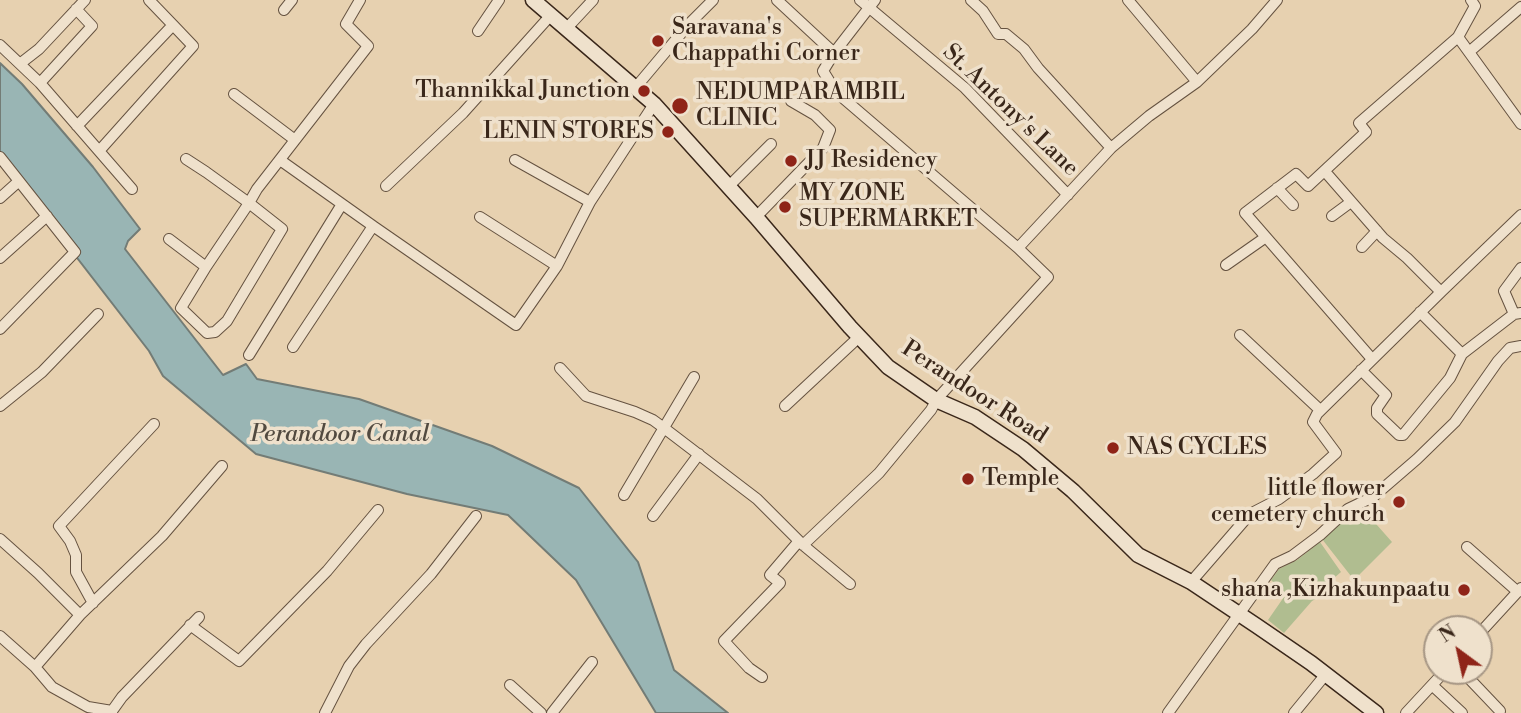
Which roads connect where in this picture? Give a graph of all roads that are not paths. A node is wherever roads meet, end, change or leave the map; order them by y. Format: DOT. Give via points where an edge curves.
graph roads {
  1 [pos="85,0"];
  2 [pos="149,0"];
  3 [pos="292,0"];
  4 [pos="360,0"];
  5 [pos="499,0"];
  6 [pos="533,0"];
  7 [pos="593,0"];
  8 [pos="713,0"];
  9 [pos="777,0"];
  10 [pos="860,0"];
  11 [pos="875,0"];
  12 [pos="971,0"];
  13 [pos="1128,0"];
  14 [pos="1277,0"];
  15 [pos="1471,0"];
  16 [pos="1521,7"];
  17 [pos="76,9"];
  18 [pos="284,10"];
  19 [pos="869,10"];
  20 [pos="550,16"];
  21 [pos="173,25"];
  22 [pos="566,29"];
  23 [pos="478,32"];
  24 [pos="1458,37"];
  25 [pos="0,45"];
  26 [pos="1469,52"];
  27 [pos="834,53"];
  28 [pos="21,63"];
  29 [pos="1196,82"];
  30 [pos="40,83"];
  31 [pos="636,87"];
  32 [pos="234,94"];
  33 [pos="791,101"];
  34 [pos="654,104"];
  35 [pos="1521,124"];
  36 [pos="77,126"];
  37 [pos="295,140"];
  38 [pos="771,144"];
  39 [pos="1111,148"];
  40 [pos="100,150"];
  41 [pos="0,157"];
  42 [pos="186,159"];
  43 [pos="279,160"];
  44 [pos="515,160"];
  45 [pos="1328,175"];
  46 [pos="19,181"];
  47 [pos="386,186"];
  48 [pos="729,187"];
  49 [pos="132,188"];
  50 [pos="1277,188"];
  51 [pos="1068,195"];
  52 [pos="0,198"];
  53 [pos="590,202"];
  54 [pos="1351,202"];
  55 [pos="248,203"];
  56 [pos="342,204"];
  57 [pos="1293,205"];
  58 [pos="1521,215"];
  59 [pos="47,216"];
  60 [pos="756,216"];
  61 [pos="1332,216"];
  62 [pos="480,217"];
  63 [pos="373,226"];
  64 [pos="1377,231"];
  65 [pos="1266,237"];
  66 [pos="169,239"];
  67 [pos="1362,247"];
  68 [pos="1018,248"];
  69 [pos="0,258"];
  70 [pos="1226,265"];
  71 [pos="557,266"];
  72 [pos="206,267"];
  73 [pos="1521,268"];
  74 [pos="1441,292"];
  75 [pos="1420,312"];
  76 [pos="98,314"];
  77 [pos="1517,314"];
  78 [pos="0,329"];
  79 [pos="1240,335"];
  80 [pos="859,337"];
  81 [pos="1521,346"];
  82 [pos="293,347"];
  83 [pos="1462,354"];
  84 [pos="249,355"];
  85 [pos="1372,359"];
  86 [pos="560,368"];
  87 [pos="1361,370"];
  88 [pos="694,377"];
  89 [pos="936,400"];
  90 [pos="0,406"];
  91 [pos="785,406"];
  92 [pos="1320,410"];
  93 [pos="154,424"];
  94 [pos="664,428"];
  95 [pos="699,454"];
  96 [pos="222,466"];
  97 [pos="624,495"];
  98 [pos="378,510"];
  99 [pos="476,516"];
  100 [pos="653,516"];
  101 [pos="0,539"];
  102 [pos="801,543"];
  103 [pos="1468,547"];
  104 [pos="1191,582"];
  105 [pos="850,584"];
  106 [pos="1519,590"];
  107 [pos="93,603"];
  108 [pos="1239,614"];
  109 [pos="80,615"];
  110 [pos="199,617"];
  111 [pos="1493,619"];
  112 [pos="190,625"];
  113 [pos="0,636"];
  114 [pos="592,662"];
  115 [pos="35,667"];
  116 [pos="1326,674"];
  117 [pos="762,677"];
  118 [pos="510,685"];
  119 [pos="1432,685"];
  120 [pos="1475,685"];
  121 [pos="1500,711"];
  122 [pos="112,712"];
  123 [pos="325,713"];
  124 [pos="541,713"];
  125 [pos="552,713"];
  126 [pos="1168,713"];
  127 [pos="1294,713"];
  128 [pos="1376,713"];
  129 [pos="1406,713"];
  130 [pos="1462,713"];
  1 -- 17 [label="street"];
  2 -- 21 [label="street"];
  3 -- 18 [label="street"];
  4 -- 37 [label="street" via="346,24 368,46"];
  5 -- 23 [label="street"];
  6 -- 20 [label="main road, Perandoor Road"];
  7 -- 22 [label="street"];
  8 -- 31 [label="street"];
  9 -- 27 [label="street"];
  10 -- 19 [label="street, St. Antony's Lane"];
  11 -- 19 [label="street"];
  12 -- 39 [label="street" via="998,34 1006,34 1024,48"];
  13 -- 29 [label="street"];
  14 -- 29 [label="street"];
  15 -- 24 [label="street" via="1475,6"];
  16 -- 26 [label="street"];
  17 -- 28 [label="street"];
  17 -- 30 [label="street" via="92,26"];
  19 -- 27 [label="street"];
  19 -- 51 [label="street, St. Antony's Lane" via="965,88"];
  20 -- 22 [label="main road, Perandoor Road"];
  20 -- 47 [label="street" via="463,113"];
  21 -- 36 [label="street"];
  21 -- 40 [label="street" via="192,46"];
  22 -- 31 [label="main road, Perandoor Road"];
  24 -- 26 [label="street"];
  24 -- 50 [label="street" via="1359,123 1366,132 1308,186 1296,174"];
  25 -- 28 [label="street"];
  26 -- 35 [label="street"];
  27 -- 68 [label="street" via="823,71 836,92"];
  28 -- 30 [label="street"];
  29 -- 39 [label="street"];
  30 -- 36 [label="street"];
  31 -- 34 [label="main road, Perandoor Road"];
  32 -- 37 [label="street"];
  33 -- 60 [label="street" via="815,115 830,131 823,148"];
  34 -- 48 [label="main road, Perandoor Road"];
  34 -- 53 [label="street"];
  36 -- 40 [label="street"];
  37 -- 43 [label="street"];
  38 -- 48 [label="street"];
  39 -- 51 [label="street"];
  40 -- 49 [label="street"];
  41 -- 46 [label="street"];
  42 -- 55 [label="street"];
  43 -- 55 [label="street"];
  43 -- 56 [label="street"];
  44 -- 53 [label="street"];
  45 -- 54 [label="street"];
  46 -- 52 [label="street"];
  46 -- 59 [label="street"];
  48 -- 60 [label="main road, Perandoor Road"];
  50 -- 57 [label="street"];
  50 -- 65 [label="street" via="1245,213"];
  51 -- 68 [label="street"];
  53 -- 71 [label="street"];
  54 -- 61 [label="street"];
  54 -- 64 [label="street"];
  55 -- 72 [label="street"];
  55 -- 72 [label="street" via="282,229 227,321 207,333 181,308"];
  56 -- 63 [label="street"];
  56 -- 84 [label="street"];
  58 -- 74 [label="street"];
  59 -- 69 [label="street"];
  59 -- 78 [label="street" via="75,252"];
  60 -- 80 [label="main road, Perandoor Road"];
  62 -- 71 [label="street"];
  63 -- 71 [label="street" via="516,325"];
  63 -- 82 [label="street"];
  64 -- 67 [label="street"];
  64 -- 74 [label="street"];
  65 -- 70 [label="street"];
  65 -- 85 [label="street"];
  66 -- 72 [label="street"];
  68 -- 89 [label="street" via="1048,277"];
  73 -- 77 [label="street" via="1504,291"];
  74 -- 75 [label="street"];
  75 -- 83 [label="street"];
  75 -- 85 [label="street"];
  76 -- 90 [label="street" via="42,372"];
  77 -- 83 [label="street"];
  79 -- 92 [label="street"];
  80 -- 89 [label="main road, Perandoor Road" via="888,366"];
  80 -- 91 [label="street"];
  81 -- 108 [label="street" via="1510,348 1498,361 1455,422 1418,459 1373,497 1348,509 1320,535 1275,564"];
  83 -- 87 [label="street" via="1450,378 1403,435 1377,414 1386,395"];
  85 -- 87 [label="street"];
  86 -- 94 [label="street" via="586,396 635,412"];
  87 -- 92 [label="street"];
  88 -- 94 [label="street"];
  89 -- 102 [label="street" via="879,472"];
  89 -- 104 [label="main road, Perandoor Road" via="975,417 1013,442 1073,491 1138,555"];
  92 -- 104 [label="street" via="1313,422 1336,453 1314,474 1251,514"];
  93 -- 107 [label="street" via="58,526 70,541 76,572"];
  94 -- 95 [label="street"];
  94 -- 97 [label="street"];
  95 -- 100 [label="street"];
  95 -- 102 [label="street" via="757,499"];
  96 -- 107 [label="street" via="162,536"];
  98 -- 112 [label="street" via="327,571 239,661"];
  99 -- 123 [label="street" via="349,666"];
  101 -- 109 [label="street"];
  102 -- 105 [label="street"];
  102 -- 117 [label="street" via="770,575 780,583 724,641"];
  103 -- 106 [label="street"];
  104 -- 108 [label="main road, Perandoor Road"];
  106 -- 111 [label="street"];
  107 -- 109 [label="street"];
  108 -- 116 [label="main road, Perandoor Road"];
  108 -- 126 [label="street"];
  109 -- 115 [label="street"];
  110 -- 112 [label="street"];
  112 -- 122 [label="street"];
  113 -- 115 [label="street"];
  114 -- 125 [label="street"];
  115 -- 122 [label="street" via="60,692 88,707"];
  116 -- 127 [label="street"];
  116 -- 128 [label="main road, Perandoor Road"];
  118 -- 124 [label="street"];
  119 -- 129 [label="street"];
  119 -- 130 [label="street"];
  120 -- 121 [label="street"];
}
